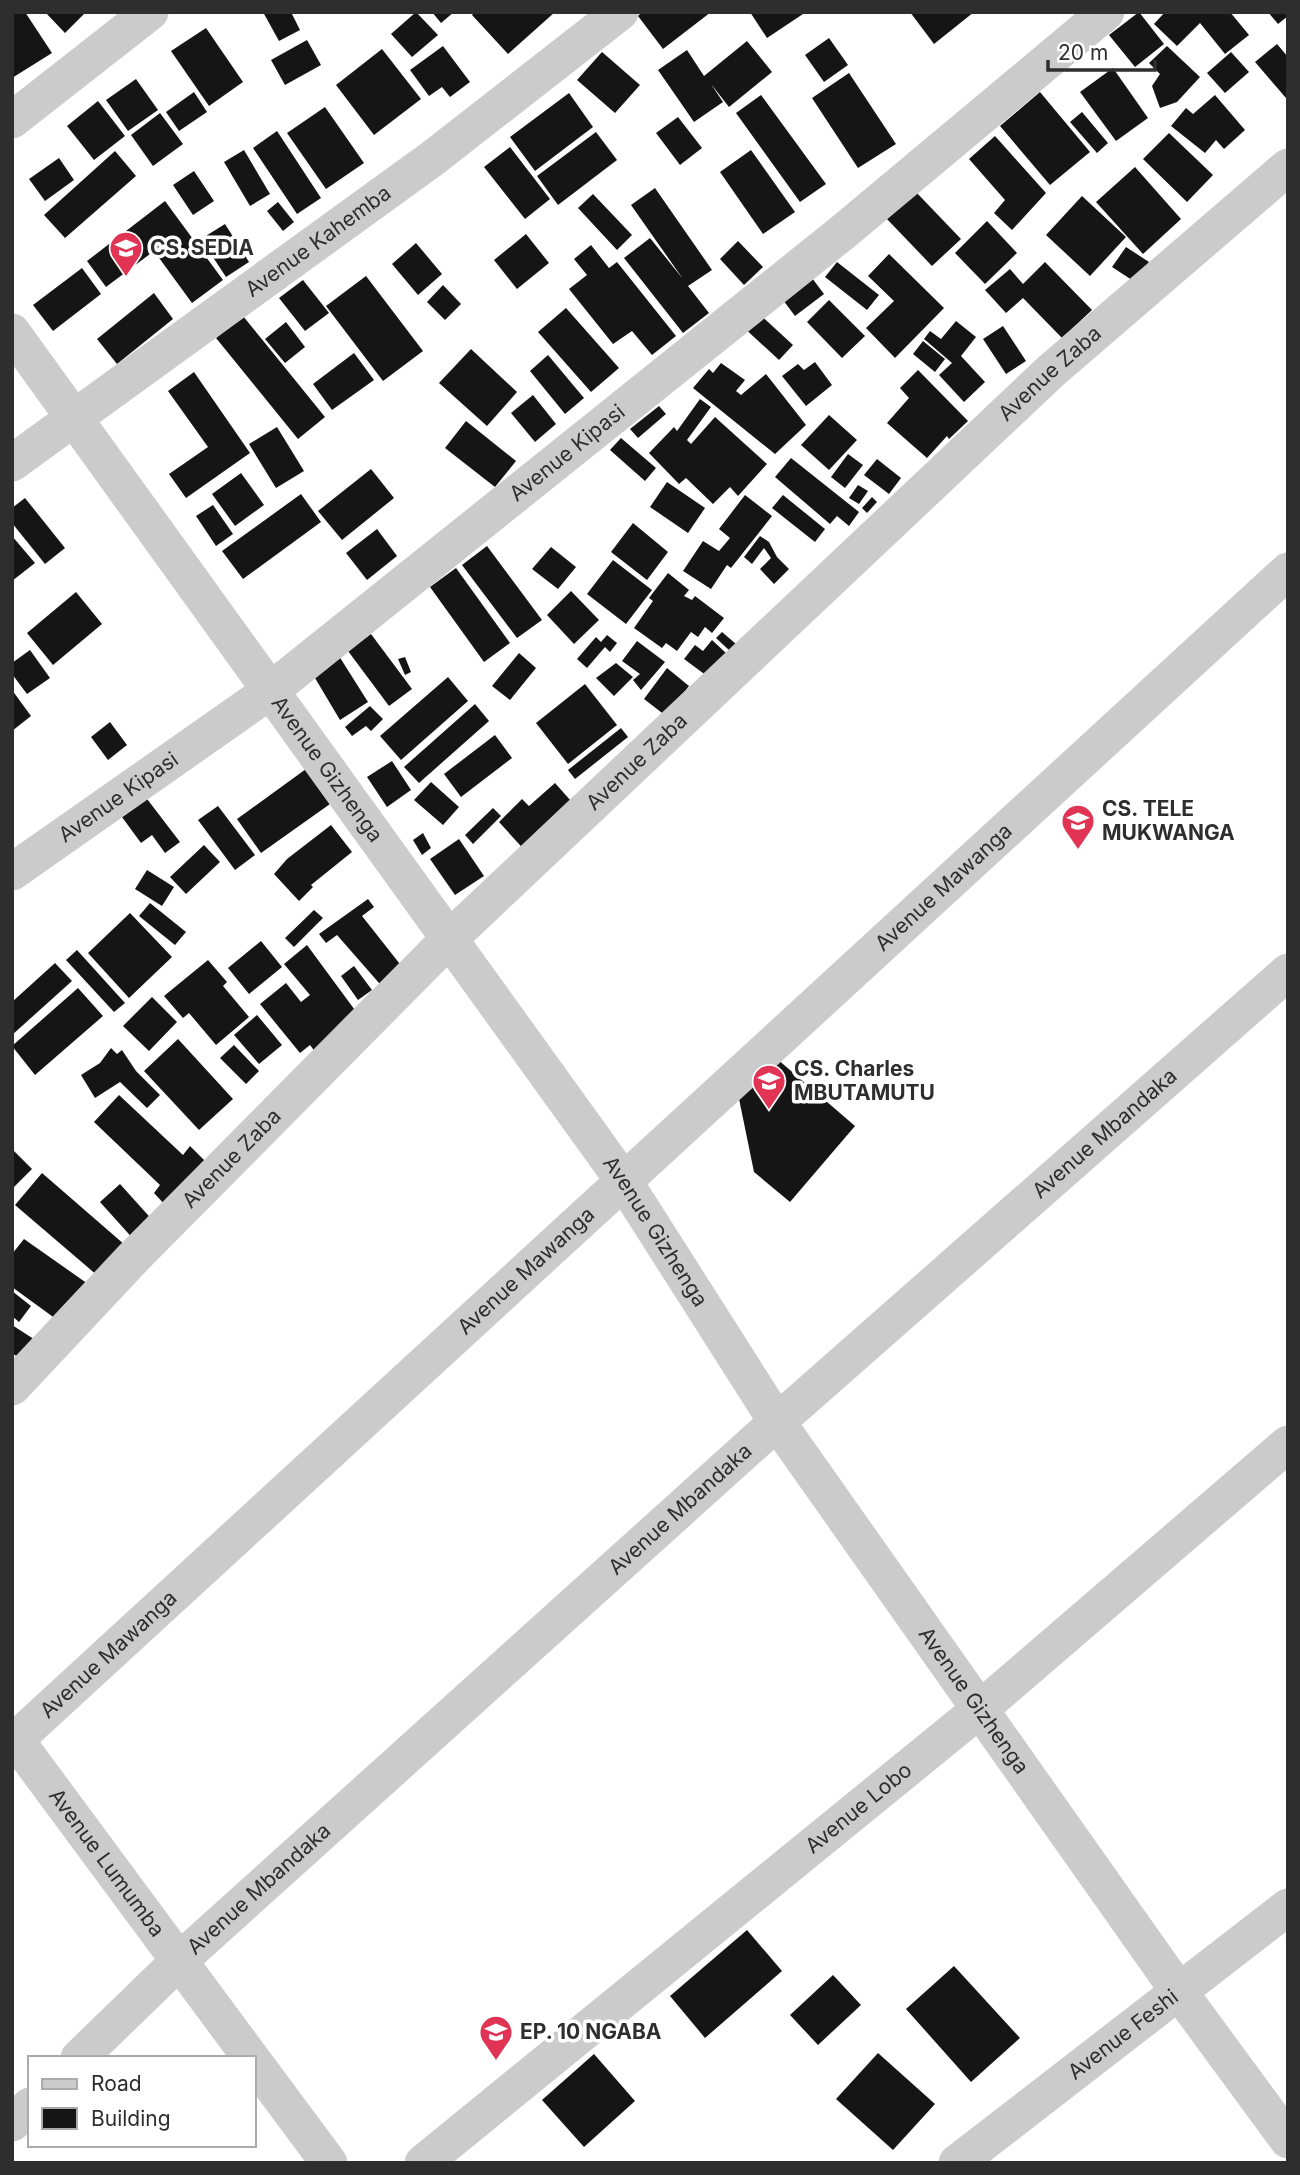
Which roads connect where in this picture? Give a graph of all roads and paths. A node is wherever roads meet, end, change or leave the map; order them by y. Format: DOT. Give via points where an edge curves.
graph roads {
  1 [pos="150,12"];
  2 [pos="620,12"];
  3 [pos="1106,12"];
  4 [pos="12,120"];
  5 [pos="1288,167"];
  6 [pos="12,332"];
  7 [pos="73,418"];
  8 [pos="12,463"];
  9 [pos="1288,571"];
  10 [pos="270,691"];
  11 [pos="12,872"];
  12 [pos="449,939"];
  13 [pos="1288,972"];
  14 [pos="623,1180"];
  15 [pos="12,1387"];
  16 [pos="777,1422"];
  17 [pos="1288,1444"];
  18 [pos="979,1710"];
  19 [pos="13,1739"];
  20 [pos="1288,1907"];
  21 [pos="179,1961"];
  22 [pos="1180,1993"];
  23 [pos="81,2056"];
  24 [pos="249,2056"];
  25 [pos="256,2065"];
  26 [pos="28,2108"];
  27 [pos="12,2123"];
  28 [pos="1288,2140"];
  29 [pos="329,2163"];
  30 [pos="423,2163"];
  31 [pos="957,2163"];
  1 -- 4 [label="street"];
  2 -- 7 [label="street, Avenue Kahemba" via="433,158"];
  3 -- 10 [label="street, Avenue Kipasi" via="843,232"];
  5 -- 12 [label="street, Avenue Zaba" via="1051,371"];
  6 -- 7 [label="street, Avenue Gizhenga"];
  7 -- 8 [label="street, Avenue Kahemba"];
  7 -- 10 [label="street, Avenue Gizhenga"];
  9 -- 14 [label="street, Avenue Mawanga"];
  10 -- 11 [label="street, Avenue Kipasi"];
  10 -- 12 [label="street, Avenue Gizhenga"];
  12 -- 14 [label="street, Avenue Gizhenga"];
  12 -- 15 [label="street, Avenue Zaba"];
  13 -- 16 [label="street, Avenue Mbandaka"];
  14 -- 16 [label="street, Avenue Gizhenga"];
  14 -- 19 [label="street, Avenue Mawanga"];
  16 -- 18 [label="street, Avenue Gizhenga"];
  16 -- 21 [label="street, Avenue Mbandaka"];
  17 -- 18 [label="street, Avenue Lobo"];
  18 -- 22 [label="street, Avenue Gizhenga"];
  18 -- 30 [label="street, Avenue Lobo"];
  19 -- 21 [label="street, Avenue Lumumba"];
  20 -- 22 [label="street, Avenue Feshi"];
  21 -- 23 [label="street, Avenue Mbandaka"];
  21 -- 24 [label="street, Avenue Lumumba"];
  22 -- 28 [label="street, Avenue Gizhenga"];
  22 -- 31 [label="street, Avenue Feshi"];
  25 -- 29 [label="street, Avenue Lumumba"];
  26 -- 27 [label="street"];
}
